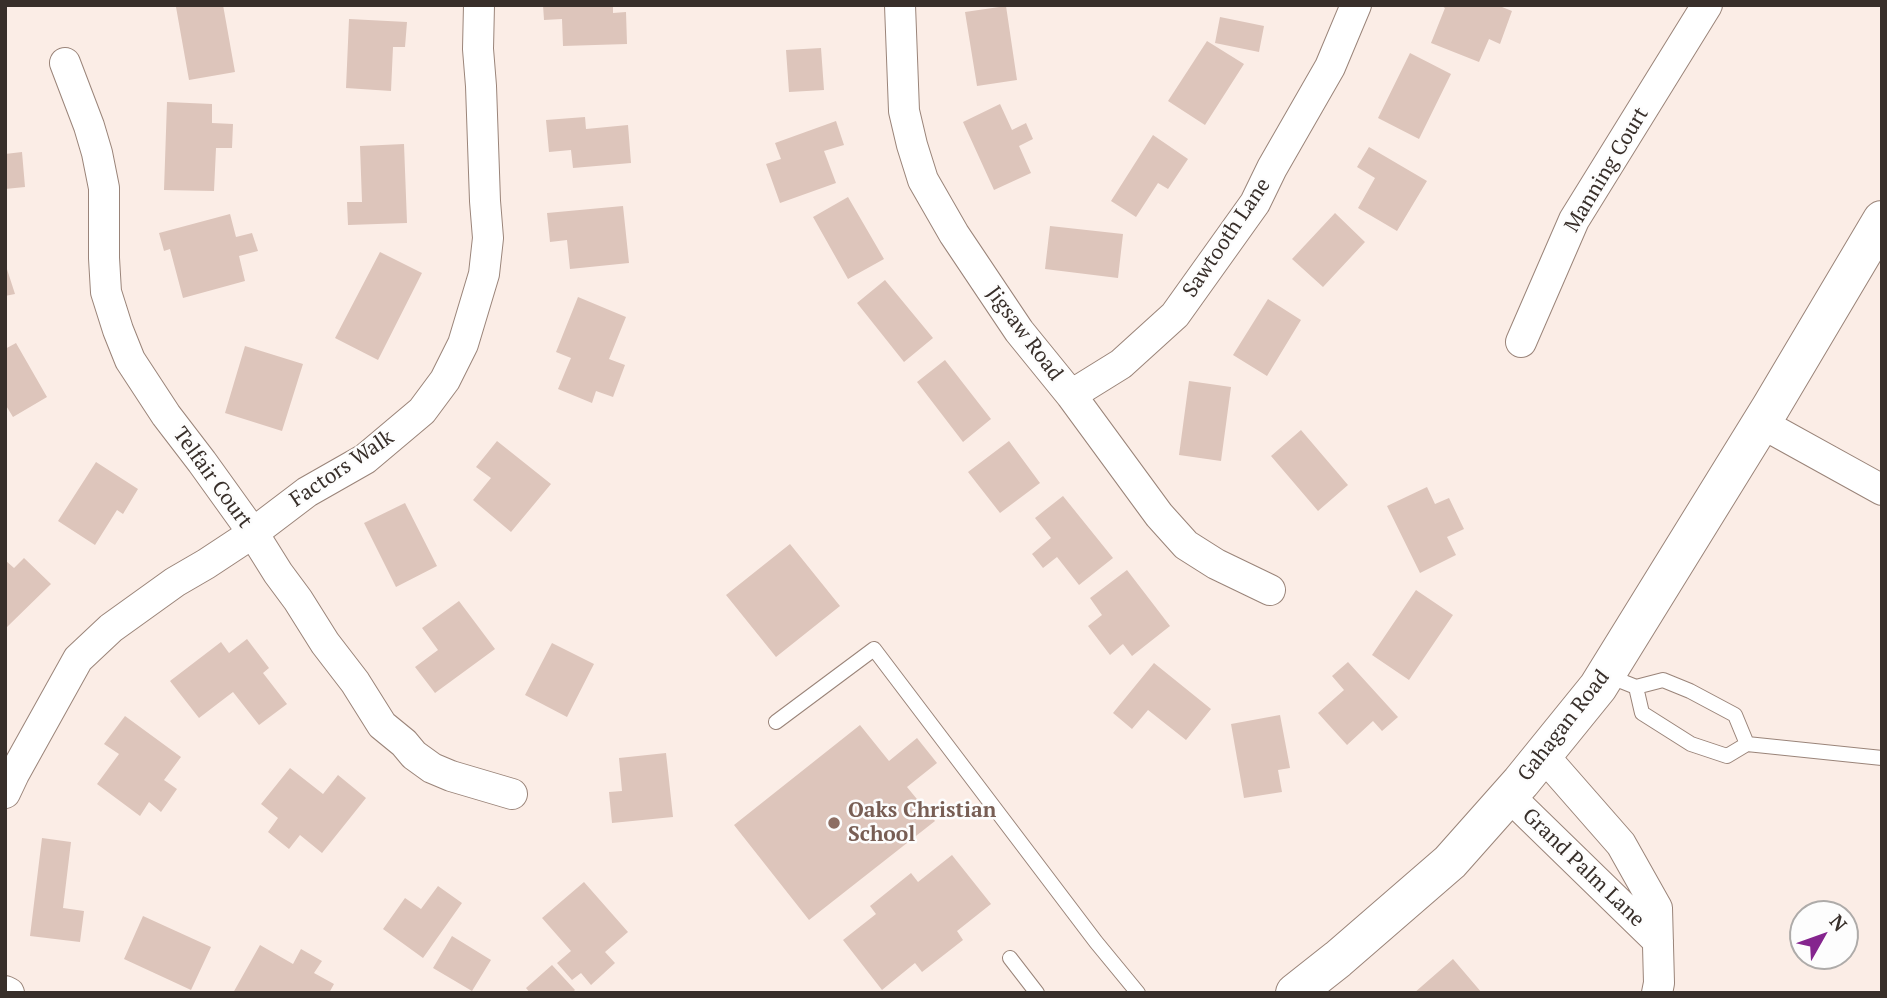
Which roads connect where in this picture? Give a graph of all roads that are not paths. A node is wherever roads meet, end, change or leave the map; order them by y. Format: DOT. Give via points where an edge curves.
graph roads {
  1 [pos="478,5"];
  2 [pos="900,5"];
  3 [pos="1356,5"];
  4 [pos="1707,5"];
  5 [pos="65,63"];
  6 [pos="1882,220"];
  7 [pos="1521,342"];
  8 [pos="1071,395"];
  9 [pos="1766,415"];
  10 [pos="1882,490"];
  11 [pos="253,533"];
  12 [pos="1270,590"];
  13 [pos="1620,681"];
  14 [pos="776,722"];
  15 [pos="1748,744"];
  16 [pos="1543,755"];
  17 [pos="1882,758"];
  18 [pos="5,793"];
  19 [pos="512,794"];
  20 [pos="1509,796"];
  21 [pos="1658,941"];
  22 [pos="1010,958"];
  23 [pos="1037,993"];
  24 [pos="1138,993"];
  25 [pos="1295,993"];
  26 [pos="1657,993"];
  1 -- 11 [label="street, Factors Walk" via="488,238 484,274 463,344 422,411 365,459 307,492"];
  2 -- 8 [label="street, Jigsaw Road" via="904,111 923,180 1019,331"];
  3 -- 8 [label="street, Sawtooth Lane" via="1331,67 1255,203 1175,314 1121,364"];
  4 -- 7 [label="street, Manning Court" via="1574,220"];
  5 -- 11 [label="street, Telfair Court" via="89,125 104,188 106,292 118,330 130,360 166,415"];
  6 -- 9 [label="street, Gahagan Road"];
  8 -- 12 [label="street, Jigsaw Road" via="1158,515 1186,545"];
  9 -- 10 [label="street"];
  9 -- 13 [label="street, Gahagan Road"];
  11 -- 18 [label="street, Factors Walk" via="121,620 78,659"];
  11 -- 19 [label="street, Telfair Court" via="382,725 432,768"];
  13 -- 15 [label="lane" via="1663,680 1690,691 1735,715"];
  13 -- 15 [label="lane" via="1642,713 1691,744 1727,756"];
  13 -- 16 [label="street, Gahagan Road" via="1598,687"];
  14 -- 24 [label="lane" via="874,649"];
  15 -- 17 [label="lane"];
  16 -- 20 [label="street, Gahagan Road"];
  16 -- 21 [label="street, Grand Palm Lane" via="1621,844 1657,908"];
  20 -- 21 [label="street, Grand Palm Lane"];
  20 -- 25 [label="street, Gahagan Road" via="1450,862"];
  21 -- 26 [label="street, Grand Palm Lane"];
  22 -- 23 [label="lane"];
}
